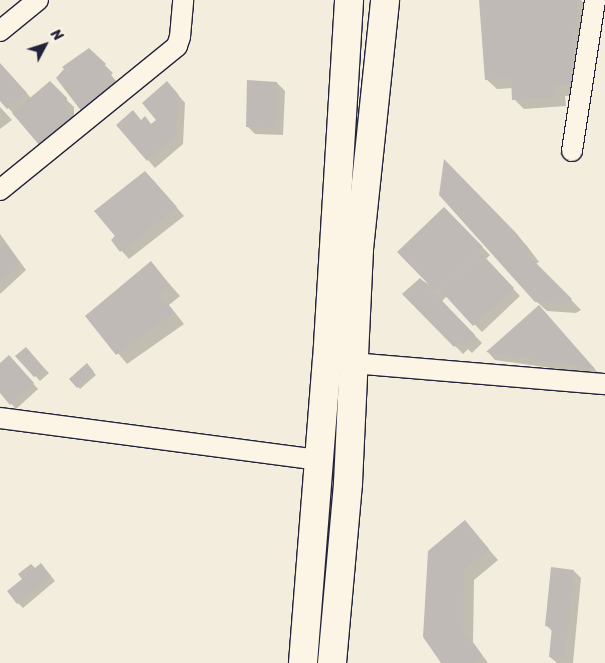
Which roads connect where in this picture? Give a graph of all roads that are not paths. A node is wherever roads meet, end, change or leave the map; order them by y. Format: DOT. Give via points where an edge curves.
graph roads {
  1 [pos="38,0"];
  2 [pos="183,0"];
  3 [pos="385,0"];
  4 [pos="594,0"];
  5 [pos="348,1"];
  6 [pos="0,31"];
  7 [pos="572,151"];
  8 [pos="0,190"];
  9 [pos="327,361"];
  10 [pos="354,363"];
  11 [pos="605,384"];
  12 [pos="0,418"];
  13 [pos="319,460"];
  14 [pos="303,663"];
  15 [pos="332,663"];
  1 -- 6 [label="street"];
  2 -- 8 [label="street" via="180,37 176,46"];
  3 -- 10 [label="highway" via="359,249"];
  4 -- 7 [label="street"];
  5 -- 9 [label="highway"];
  9 -- 10 [label="street"];
  9 -- 13 [label="highway"];
  10 -- 11 [label="street"];
  10 -- 15 [label="highway"];
  12 -- 13 [label="street"];
  13 -- 14 [label="highway"];
}
